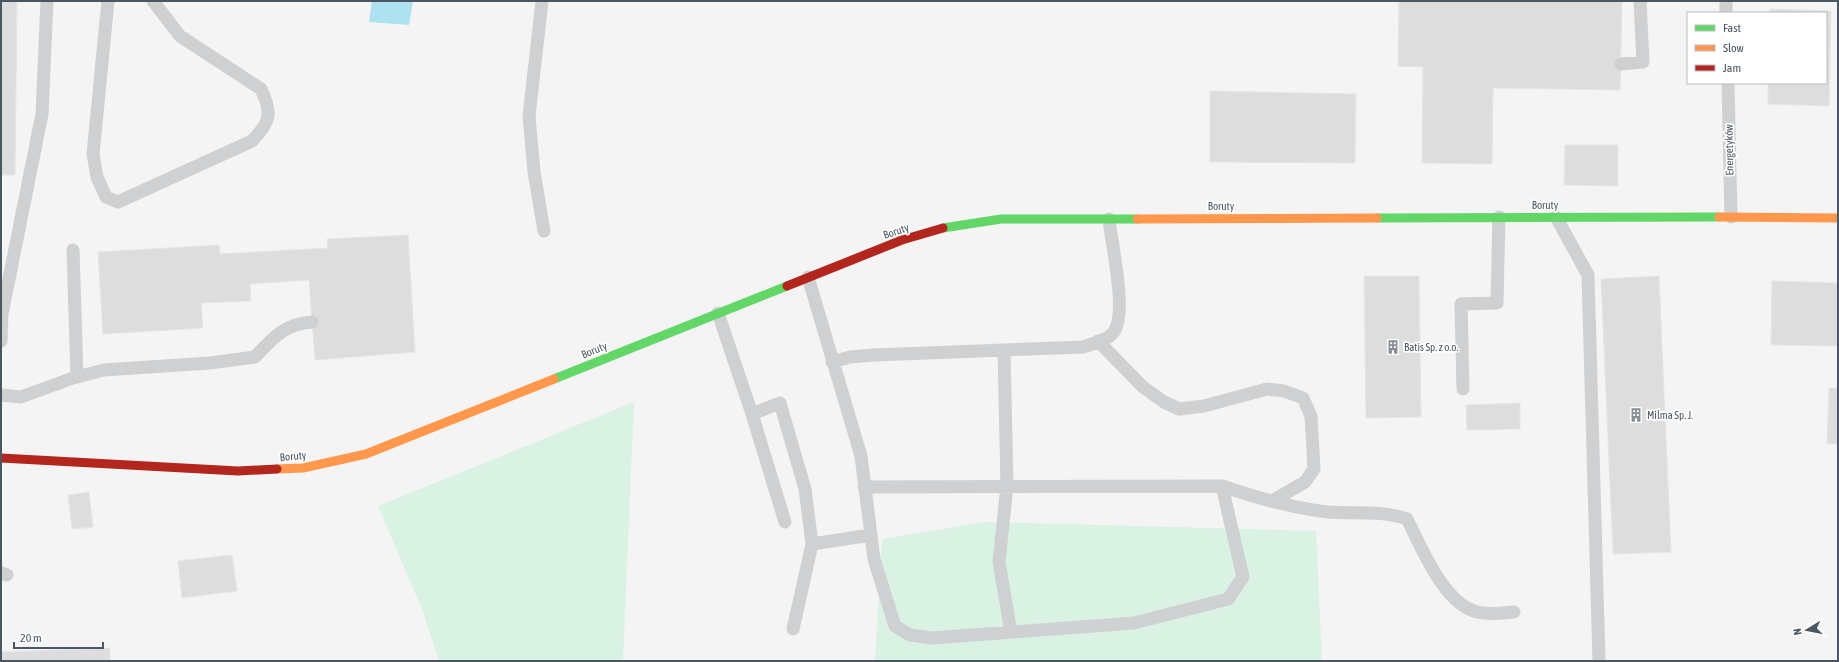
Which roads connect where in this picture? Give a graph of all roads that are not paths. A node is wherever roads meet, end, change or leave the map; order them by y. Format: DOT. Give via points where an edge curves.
graph roads {
  1 [pos="47,1"];
  2 [pos="108,1"];
  3 [pos="153,1"];
  4 [pos="542,1"];
  5 [pos="1640,1"];
  6 [pos="1726,1"];
  7 [pos="1726,12"];
  8 [pos="1621,64"];
  9 [pos="1728,84"];
  10 [pos="1499,217"];
  11 [pos="1556,217"];
  12 [pos="1731,217"];
  13 [pos="1838,218"];
  14 [pos="1109,219"];
  15 [pos="544,231"];
  16 [pos="73,250"];
  17 [pos="808,277"];
  18 [pos="4,292"];
  19 [pos="718,313"];
  20 [pos="312,322"];
  21 [pos="1,341"];
  22 [pos="1098,341"];
  23 [pos="1004,350"];
  24 [pos="832,362"];
  25 [pos="78,377"];
  26 [pos="1463,389"];
  27 [pos="1,395"];
  28 [pos="752,414"];
  29 [pos="1,458"];
  30 [pos="1007,486"];
  31 [pos="1222,486"];
  32 [pos="864,487"];
  33 [pos="1272,502"];
  34 [pos="785,522"];
  35 [pos="871,535"];
  36 [pos="812,544"];
  37 [pos="1514,612"];
  38 [pos="793,629"];
  39 [pos="1011,632"];
  40 [pos="1599,661"];
  1 -- 18 [label="lane" via="42,114"];
  2 -- 3 [label="lane" via="93,154 97,177 106,197 118,202 252,142 265,128 269,114 267,101 260,89 180,36"];
  4 -- 15 [label="lane" via="529,116 534,172"];
  5 -- 8 [label="lane" via="1643,62"];
  6 -- 7 [label="lane"];
  9 -- 12 [label="lane, Energetyków"];
  10 -- 11 [label="street, Boruty"];
  10 -- 14 [label="street, Boruty"];
  10 -- 26 [label="lane" via="1498,303 1461,304"];
  11 -- 12 [label="street, Boruty"];
  11 -- 40 [label="lane" via="1588,275"];
  12 -- 13 [label="street, Boruty"];
  14 -- 17 [label="street, Boruty" via="1001,219 945,228 902,240"];
  14 -- 22 [label="lane" via="1120,300 1119,321 1111,335"];
  16 -- 25 [label="lane"];
  17 -- 19 [label="street, Boruty"];
  17 -- 24 [label="lane"];
  18 -- 21 [label="lane"];
  19 -- 28 [label="lane"];
  19 -- 29 [label="street, Boruty" via="366,454 303,468 238,471"];
  20 -- 25 [label="lane" via="298,323 277,334 255,358 104,370"];
  22 -- 23 [label="lane" via="1082,347"];
  22 -- 33 [label="lane" via="1143,388 1179,409 1204,406 1267,389 1284,391 1303,398 1311,416 1314,469 1305,482"];
  23 -- 24 [label="lane" via="874,355"];
  23 -- 30 [label="lane"];
  24 -- 32 [label="lane" via="861,456"];
  25 -- 27 [label="lane" via="21,397"];
  28 -- 34 [label="lane"];
  28 -- 36 [label="lane" via="780,403 805,489"];
  30 -- 31 [label="lane"];
  30 -- 32 [label="lane"];
  30 -- 39 [label="lane" via="999,562"];
  31 -- 33 [label="lane"];
  31 -- 39 [label="lane" via="1243,577 1228,599 1134,623"];
  32 -- 35 [label="lane"];
  33 -- 37 [label="lane" via="1328,512 1392,514 1407,519 1444,587 1455,600 1476,612"];
  35 -- 36 [label="lane"];
  35 -- 39 [label="lane" via="874,559 895,626 910,635 932,638"];
  36 -- 38 [label="lane"];
}
